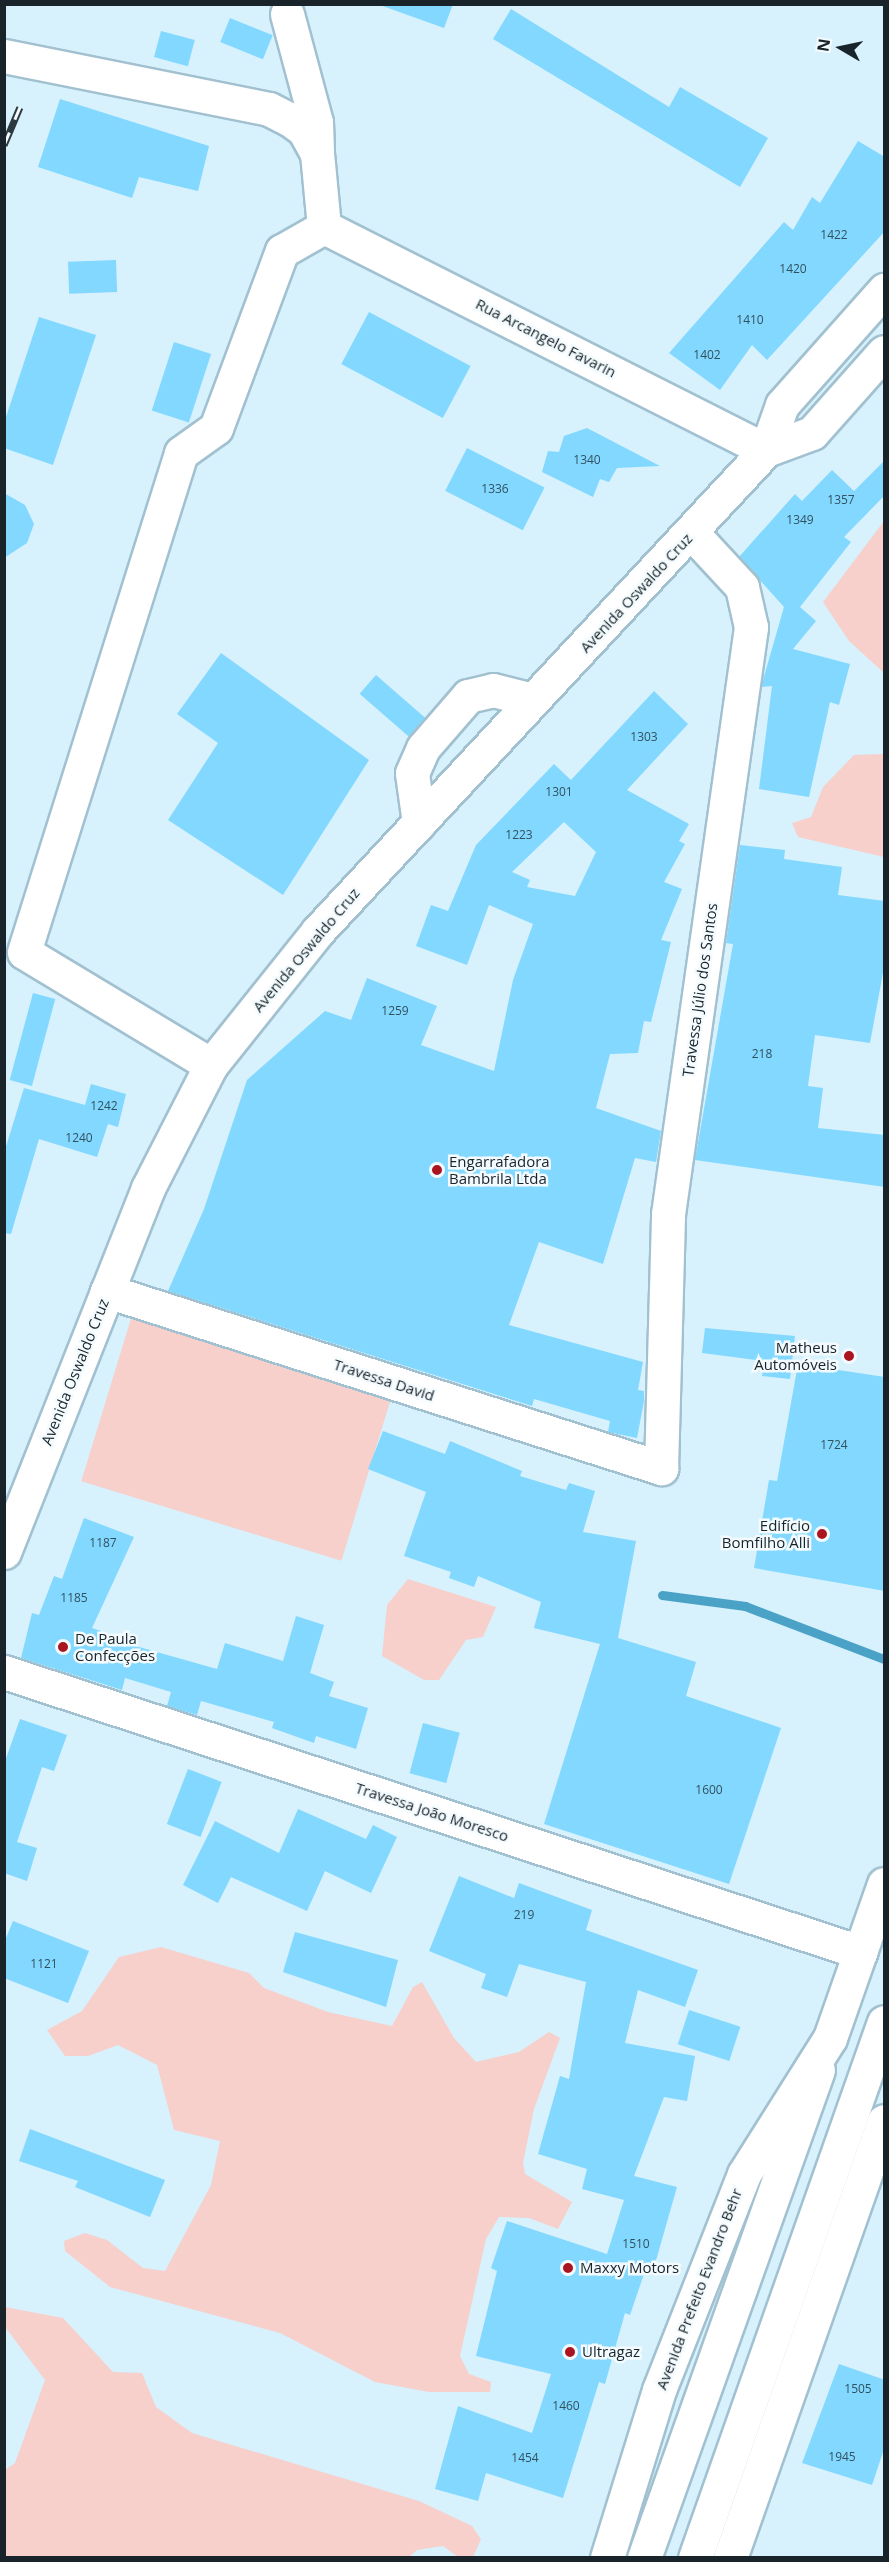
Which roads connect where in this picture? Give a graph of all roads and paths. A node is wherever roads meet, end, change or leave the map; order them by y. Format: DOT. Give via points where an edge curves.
graph roads {
  1 [pos="287,14"];
  2 [pos="4,56"];
  3 [pos="317,153"];
  4 [pos="324,227"];
  5 [pos="885,290"];
  6 [pos="885,352"];
  7 [pos="766,450"];
  8 [pos="692,533"];
  9 [pos="532,700"];
  10 [pos="419,823"];
  11 [pos="14,945"];
  12 [pos="211,1065"];
  13 [pos="107,1291"];
  14 [pos="661,1468"];
  15 [pos="4,1552"];
  16 [pos="4,1672"];
  17 [pos="885,1884"];
  18 [pos="860,1952"];
  19 [pos="885,2022"];
  20 [pos="830,2038"];
  21 [pos="885,2121"];
  22 [pos="607,2558"];
  23 [pos="644,2558"];
  24 [pos="695,2558"];
  25 [pos="730,2558"];
  1 -- 3 [label="main road" via="316,122"];
  2 -- 3 [label="main road" via="268,109 304,130"];
  3 -- 4 [label="main road"];
  4 -- 7 [label="main road, Rua Arcangelo Favarin"];
  4 -- 11 [label="main road" via="282,251 216,429 181,453"];
  5 -- 7 [label="main road, Avenida Oswaldo Cruz" via="782,405"];
  6 -- 7 [label="main road, Avenida Oswaldo Cruz" via="812,433"];
  7 -- 8 [label="main road, Avenida Oswaldo Cruz"];
  8 -- 9 [label="main road, Avenida Oswaldo Cruz"];
  8 -- 14 [label="main road, Travessa Júlio dos Santos" via="742,588 751,627 668,1214"];
  9 -- 10 [label="main road, Avenida Oswaldo Cruz"];
  9 -- 10 [label="main road" via="493,690 468,696 423,748 412,773"];
  10 -- 12 [label="main road, Avenida Oswaldo Cruz" via="318,931"];
  11 -- 12 [label="main road"];
  12 -- 13 [label="main road, Avenida Oswaldo Cruz" via="148,1188"];
  13 -- 14 [label="main road, Travessa David"];
  13 -- 15 [label="main road, Avenida Oswaldo Cruz"];
  16 -- 18 [label="main road, Travessa João Moresco"];
  17 -- 18 [label="main road, Avenida Prefeito Evandro Behr"];
  18 -- 20 [label="main road, Avenida Prefeito Evandro Behr"];
  19 -- 24 [label="main road"];
  20 -- 22 [label="main road, Avenida Prefeito Evandro Behr" via="744,2174 659,2390"];
  20 -- 23 [label="main road, Avenida Prefeito Evandro Behr"];
  21 -- 25 [label="main road"];
}
